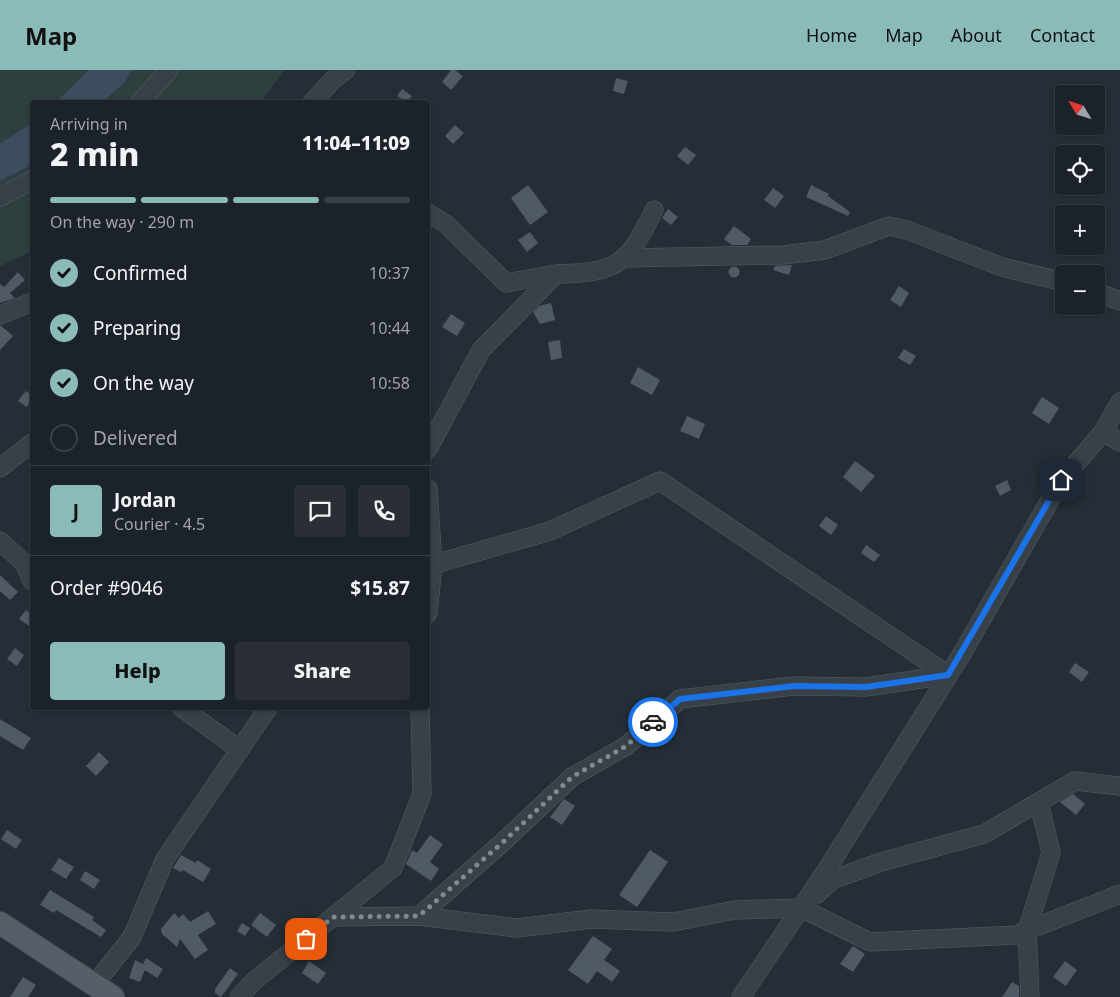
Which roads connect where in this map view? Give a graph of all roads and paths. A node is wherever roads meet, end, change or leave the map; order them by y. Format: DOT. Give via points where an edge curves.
graph roads {
  1 [pos="169,70"];
  2 [pos="346,70"];
  3 [pos="142,100"];
  4 [pos="314,100"];
  5 [pos="30,181"];
  6 [pos="0,197"];
  7 [pos="654,210"];
  8 [pos="430,214"];
  9 [pos="626,258"];
  10 [pos="556,274"];
  11 [pos="1055,280"];
  12 [pos="1105,296"];
  13 [pos="1120,302"];
  14 [pos="30,303"];
  15 [pos="0,314"];
  16 [pos="1120,402"];
  17 [pos="1102,432"];
  18 [pos="1120,442"];
  19 [pos="30,445"];
  20 [pos="430,445"];
  21 [pos="0,468"];
  22 [pos="0,541"];
  23 [pos="430,566"];
  24 [pos="30,576"];
  25 [pos="948,675"];
  26 [pos="185,710"];
  27 [pos="267,710"];
  28 [pos="420,710"];
  29 [pos="239,750"];
  30 [pos="1120,786"];
  31 [pos="1039,802"];
  32 [pos="1120,894"];
  33 [pos="802,908"];
  34 [pos="419,916"];
  35 [pos="333,917"];
  36 [pos="0,923"];
  37 [pos="1027,931"];
  38 [pos="94,985"];
  39 [pos="113,997"];
  40 [pos="239,997"];
  41 [pos="741,997"];
  42 [pos="1030,997"];
  1 -- 3 [label="street"];
  2 -- 4 [label="street"];
  5 -- 6 [label="street"];
  7 -- 9 [label="street"];
  8 -- 10 [label="street" via="446,224 506,283"];
  9 -- 10 [label="street" via="604,269 582,274"];
  9 -- 11 [label="street" via="825,250 888,226 907,230 1002,267"];
  10 -- 20 [label="street" via="481,350"];
  12 -- 13 [label="street"];
  14 -- 15 [label="street"];
  16 -- 17 [label="street"];
  17 -- 18 [label="street"];
  17 -- 25 [label="street" via="1061,480"];
  19 -- 21 [label="street"];
  22 -- 24 [label="street" via="24,563"];
  23 -- 25 [label="street" via="550,531 660,481"];
  25 -- 33 [label="street"];
  25 -- 34 [label="street" via="866,687 794,686 680,699 626,746 572,777"];
  26 -- 29 [label="street"];
  27 -- 29 [label="street"];
  28 -- 35 [label="street" via="422,794 393,868"];
  29 -- 38 [label="street" via="165,860 132,937"];
  30 -- 31 [label="street" via="1075,781"];
  31 -- 33 [label="street" via="984,834 881,862 832,880"];
  31 -- 37 [label="street" via="1051,853"];
  32 -- 37 [label="street"];
  33 -- 34 [label="street" via="735,910 673,922 591,920 517,928"];
  33 -- 37 [label="street" via="870,942 1016,935"];
  33 -- 41 [label="street"];
  34 -- 35 [label="street"];
  35 -- 40 [label="street"];
  36 -- 38 [label="main road"];
  37 -- 42 [label="street"];
  38 -- 39 [label="main road"];
}
